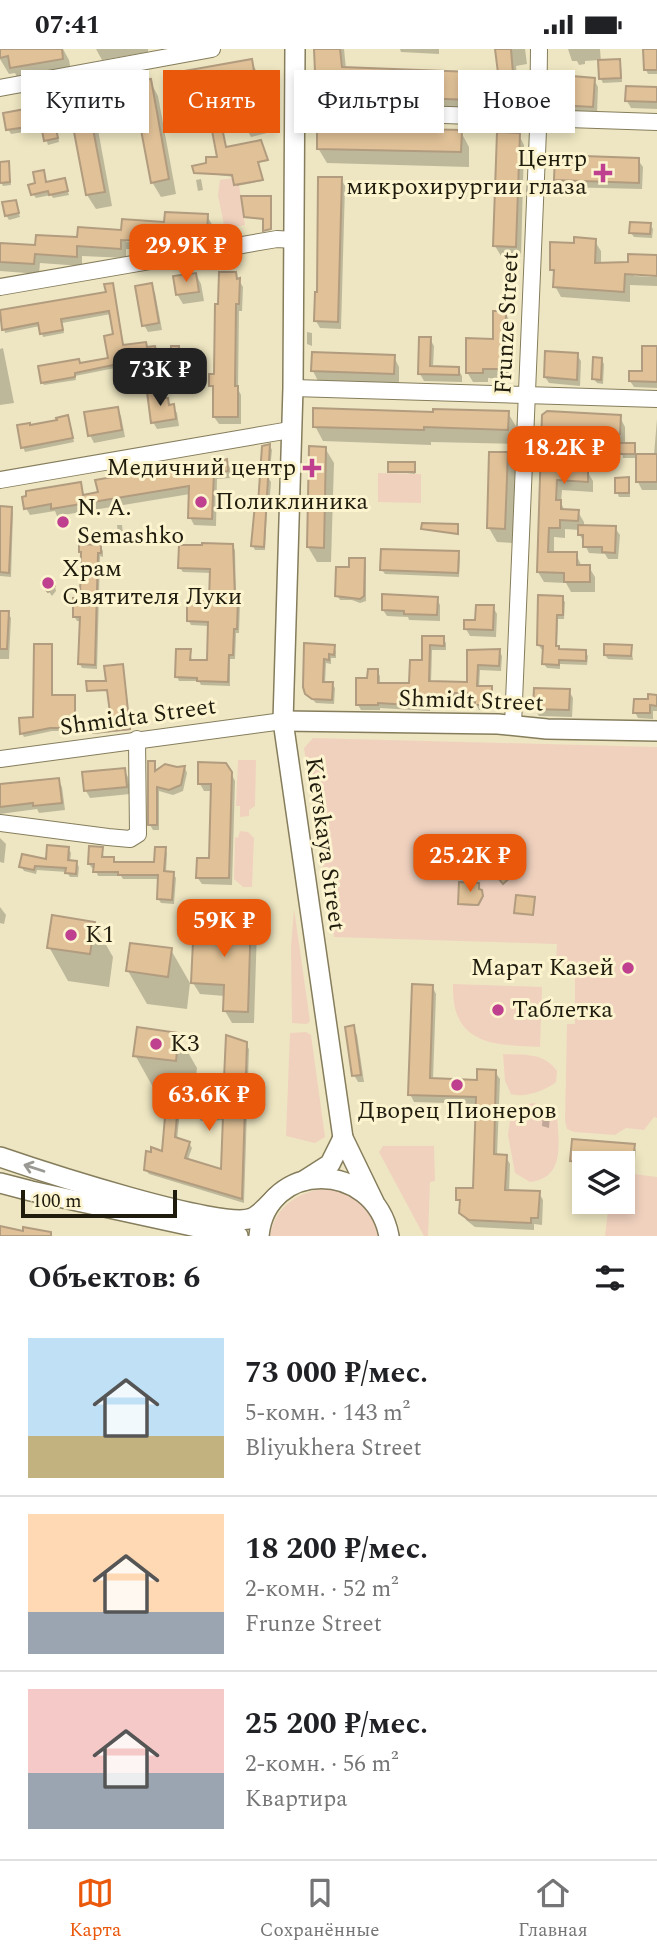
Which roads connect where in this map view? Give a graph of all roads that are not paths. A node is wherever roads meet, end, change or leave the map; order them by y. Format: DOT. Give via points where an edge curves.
graph roads {
  1 [pos="212,49"];
  2 [pos="295,49"];
  3 [pos="538,49"];
  4 [pos="295,70"];
  5 [pos="538,70"];
  6 [pos="0,88"];
  7 [pos="575,119"];
  8 [pos="657,122"];
  9 [pos="295,133"];
  10 [pos="537,133"];
  11 [pos="294,240"];
  12 [pos="0,287"];
  13 [pos="293,388"];
  14 [pos="526,394"];
  15 [pos="657,399"];
  16 [pos="290,430"];
  17 [pos="0,480"];
  18 [pos="283,721"];
  19 [pos="513,726"];
  20 [pos="657,731"];
  21 [pos="137,739"];
  22 [pos="0,759"];
  23 [pos="0,823"];
  24 [pos="343,1139"];
  25 [pos="0,1157"];
  26 [pos="304,1180"];
  27 [pos="0,1183"];
  28 [pos="276,1197"];
  29 [pos="378,1206"];
  30 [pos="238,1236"];
  31 [pos="259,1236"];
  32 [pos="391,1236"];
  1 -- 6 [label="street"];
  2 -- 4 [label="main road, Kievskaya Street"];
  3 -- 5 [label="street, Frunze Street"];
  7 -- 8 [label="street"];
  9 -- 11 [label="main road, Kievskaya Street"];
  10 -- 14 [label="street, Frunze Street"];
  11 -- 12 [label="street"];
  11 -- 13 [label="main road, Kievskaya Street"];
  13 -- 14 [label="street"];
  13 -- 16 [label="main road, Kievskaya Street"];
  14 -- 15 [label="street"];
  14 -- 19 [label="street, Frunze Street"];
  16 -- 17 [label="street"];
  16 -- 18 [label="main road, Kievskaya Street"];
  18 -- 19 [label="main road, Shmidt Street"];
  18 -- 21 [label="street, Shmidta Street"];
  18 -- 24 [label="main road, Kievskaya Street"];
  19 -- 20 [label="main road, Shmidt Street"];
  21 -- 22 [label="street, Shmidta Street"];
  21 -- 23 [label="street" via="138,834 130,839"];
  24 -- 26 [label="main road" via="330,1164"];
  24 -- 29 [label="main road, Kievskaya Street"];
  28 -- 25 [label="main road, one-way" via="252,1218 231,1220"];
  26 -- 28 [label="main road"];
  26 -- 29 [label="main road" via="335,1179 350,1184"];
  27 -- 30 [label="main road"];
  28 -- 31 [label="main road" via="264,1214"];
  29 -- 32 [label="main road, Kievskaya Street"];
}
